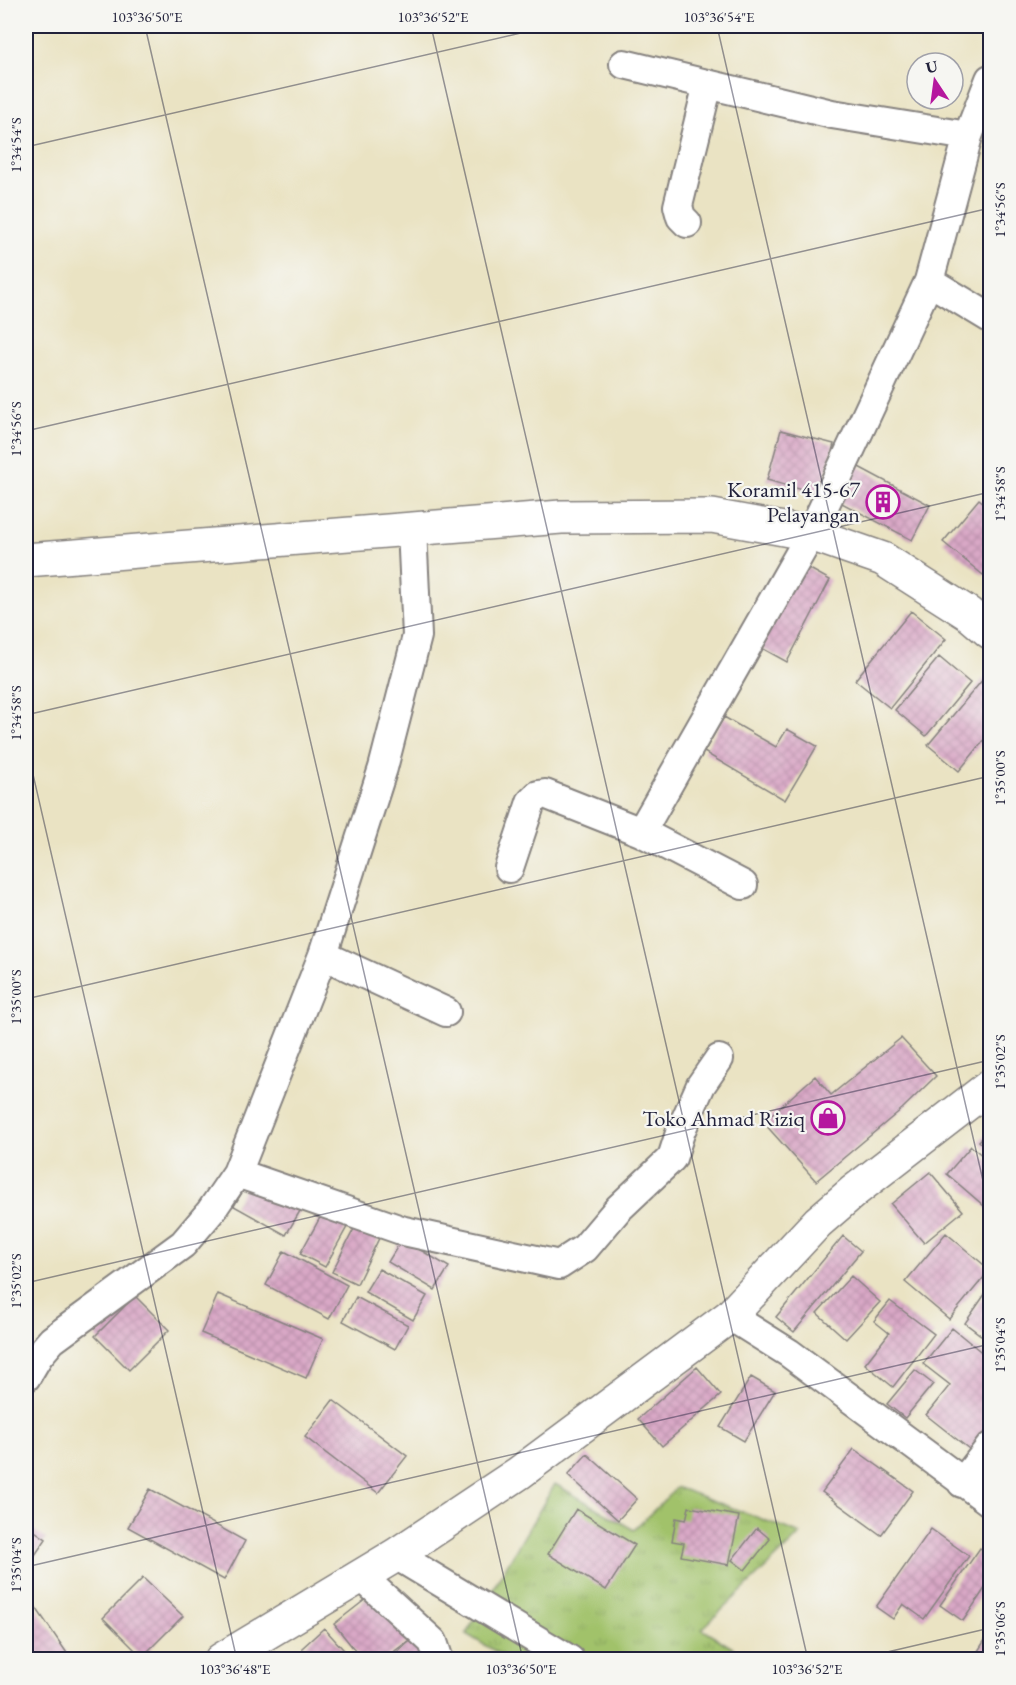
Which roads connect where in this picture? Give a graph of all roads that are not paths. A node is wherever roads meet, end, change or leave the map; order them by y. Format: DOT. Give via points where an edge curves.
graph roads {
  1 [pos="624,63"];
  2 [pos="990,79"];
  3 [pos="708,84"];
  4 [pos="968,136"];
  5 [pos="687,223"];
  6 [pos="929,281"];
  7 [pos="990,318"];
  8 [pos="412,528"];
  9 [pos="811,534"];
  10 [pos="26,560"];
  11 [pos="990,632"];
  12 [pos="641,832"];
  13 [pos="509,868"];
  14 [pos="743,885"];
  15 [pos="322,955"];
  16 [pos="446,1012"];
  17 [pos="719,1059"];
  18 [pos="988,1092"];
  19 [pos="237,1173"];
  20 [pos="730,1316"];
  21 [pos="26,1377"];
  22 [pos="990,1447"];
  23 [pos="962,1483"];
  24 [pos="990,1502"];
  25 [pos="396,1555"];
  26 [pos="361,1576"];
  27 [pos="221,1659"];
  28 [pos="440,1659"];
  29 [pos="570,1659"];
  1 -- 3 [label="street"];
  2 -- 4 [label="street"];
  3 -- 4 [label="street" via="832,114"];
  3 -- 5 [label="street" via="678,206"];
  4 -- 6 [label="street"];
  6 -- 7 [label="street"];
  6 -- 9 [label="street"];
  8 -- 9 [label="main road" via="561,517 712,516"];
  8 -- 10 [label="main road"];
  8 -- 15 [label="street" via="417,636 383,768"];
  9 -- 11 [label="main road" via="883,559 969,614"];
  9 -- 12 [label="street"];
  12 -- 13 [label="street" via="545,794 538,795 531,802"];
  12 -- 14 [label="street"];
  15 -- 16 [label="street"];
  15 -- 19 [label="street"];
  17 -- 19 [label="street" via="701,1085 672,1158 618,1209 585,1248 559,1265 404,1231"];
  18 -- 20 [label="main road" via="818,1222"];
  19 -- 21 [label="street" via="183,1244 52,1340"];
  20 -- 23 [label="street" via="789,1353"];
  20 -- 25 [label="main road" via="519,1473"];
  22 -- 23 [label="street"];
  23 -- 24 [label="street"];
  25 -- 26 [label="main road"];
  25 -- 29 [label="street"];
  26 -- 27 [label="main road"];
  26 -- 28 [label="street" via="433,1642"];
}
